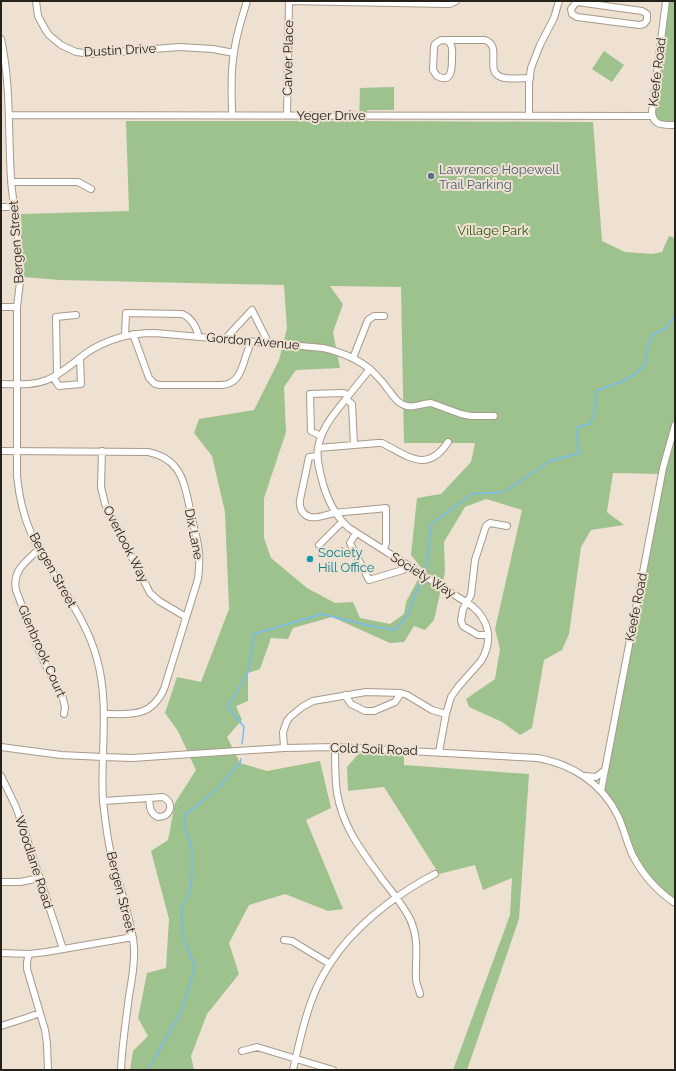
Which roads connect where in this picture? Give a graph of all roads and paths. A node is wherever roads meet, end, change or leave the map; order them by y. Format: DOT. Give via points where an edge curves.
graph roads {
  1 [pos="36,1"];
  2 [pos="247,1"];
  3 [pos="289,1"];
  4 [pos="456,1"];
  5 [pos="666,1"];
  6 [pos="558,4"];
  7 [pos="572,8"];
  8 [pos="1,39"];
  9 [pos="447,40"];
  10 [pos="3,53"];
  11 [pos="234,53"];
  12 [pos="530,78"];
  13 [pos="9,115"];
  14 [pos="232,115"];
  15 [pos="287,115"];
  16 [pos="529,116"];
  17 [pos="652,116"];
  18 [pos="675,125"];
  19 [pos="11,182"];
  20 [pos="91,189"];
  21 [pos="1,207"];
  22 [pos="13,207"];
  23 [pos="1,307"];
  24 [pos="17,307"];
  25 [pos="76,315"];
  26 [pos="384,316"];
  27 [pos="133,334"];
  28 [pos="125,336"];
  29 [pos="199,337"];
  30 [pos="225,339"];
  31 [pos="251,341"];
  32 [pos="268,342"];
  33 [pos="80,358"];
  34 [pos="353,358"];
  35 [pos="370,369"];
  36 [pos="55,376"];
  37 [pos="1,384"];
  38 [pos="17,384"];
  39 [pos="347,398"];
  40 [pos="494,416"];
  41 [pos="675,425"];
  42 [pos="321,436"];
  43 [pos="448,442"];
  44 [pos="354,445"];
  45 [pos="318,448"];
  46 [pos="1,451"];
  47 [pos="17,451"];
  48 [pos="102,451"];
  49 [pos="317,456"];
  50 [pos="335,513"];
  51 [pos="342,522"];
  52 [pos="507,526"];
  53 [pos="356,533"];
  54 [pos="319,545"];
  55 [pos="39,549"];
  56 [pos="384,550"];
  57 [pos="408,565"];
  58 [pos="467,602"];
  59 [pos="186,617"];
  60 [pos="488,635"];
  61 [pos="401,693"];
  62 [pos="346,695"];
  63 [pos="64,714"];
  64 [pos="104,714"];
  65 [pos="446,714"];
  66 [pos="335,747"];
  67 [pos="1,748"];
  68 [pos="284,748"];
  69 [pos="438,752"];
  70 [pos="103,757"];
  71 [pos="605,770"];
  72 [pos="1,776"];
  73 [pos="584,776"];
  74 [pos="601,791"];
  75 [pos="149,798"];
  76 [pos="103,801"];
  77 [pos="435,874"];
  78 [pos="40,878"];
  79 [pos="1,882"];
  80 [pos="396,897"];
  81 [pos="675,903"];
  82 [pos="133,937"];
  83 [pos="284,940"];
  84 [pos="63,949"];
  85 [pos="1,953"];
  86 [pos="28,954"];
  87 [pos="330,964"];
  88 [pos="420,994"];
  89 [pos="40,1012"];
  90 [pos="1,1026"];
  91 [pos="242,1051"];
  92 [pos="295,1059"];
  93 [pos="48,1070"];
  94 [pos="121,1070"];
  95 [pos="293,1070"];
  96 [pos="333,1070"];
  1 -- 11 [label="street, Dustin Drive" via="38,16 44,29 61,45 76,52 92,54 179,47 207,48"];
  2 -- 11 [label="street"];
  3 -- 4 [label="street" via="446,4"];
  3 -- 15 [label="street, Carver Place"];
  5 -- 17 [label="street, Keefe Road"];
  6 -- 7 [label="street"];
  6 -- 12 [label="street" via="535,56"];
  7 -- 7 [label="street" via="580,2 642,11 647,14 647,20 639,25 577,17 572,14"];
  8 -- 10 [label="street, Bergen Street"];
  9 -- 9 [label="street" via="438,41 434,46 433,70 436,76 440,77 446,77 452,70 453,49"];
  9 -- 12 [label="street" via="488,41 494,49 493,67 496,74 503,78"];
  10 -- 13 [label="street, Bergen Street" via="7,70"];
  11 -- 14 [label="street"];
  12 -- 16 [label="street"];
  13 -- 14 [label="street, Yeger Drive"];
  13 -- 19 [label="street, Bergen Street"];
  14 -- 15 [label="street, Yeger Drive"];
  15 -- 16 [label="street, Yeger Drive"];
  16 -- 17 [label="street, Yeger Drive"];
  17 -- 18 [label="street, Keefe Road" via="659,124"];
  19 -- 20 [label="street" via="78,182"];
  19 -- 22 [label="street, Bergen Street"];
  21 -- 22 [label="street"];
  22 -- 24 [label="street, Bergen Street" via="17,228 20,283"];
  23 -- 24 [label="street"];
  24 -- 38 [label="street, Bergen Street"];
  25 -- 36 [label="street" via="56,317"];
  26 -- 34 [label="street" via="374,316 368,320"];
  27 -- 28 [label="street, Gordon Avenue"];
  27 -- 29 [label="street, Gordon Avenue"];
  27 -- 31 [label="street" via="149,378 160,385 230,384 240,374"];
  28 -- 29 [label="street" via="126,313 182,314 190,319"];
  28 -- 33 [label="street, Gordon Avenue" via="103,343"];
  29 -- 30 [label="street, Gordon Avenue"];
  30 -- 31 [label="street, Gordon Avenue"];
  30 -- 32 [label="street" via="252,310"];
  31 -- 32 [label="street, Gordon Avenue"];
  32 -- 34 [label="street, Gordon Avenue" via="323,348"];
  33 -- 36 [label="street, Gordon Avenue"];
  33 -- 36 [label="street" via="81,384 59,386"];
  34 -- 35 [label="street, Gordon Avenue"];
  35 -- 39 [label="street, Society Way"];
  35 -- 40 [label="street, Gordon Avenue" via="403,405 413,407 431,403 461,414"];
  36 -- 38 [label="street, Gordon Avenue" via="38,382"];
  37 -- 38 [label="street, Gordon Avenue"];
  38 -- 47 [label="street, Bergen Street"];
  39 -- 42 [label="street, Society Way" via="328,422"];
  39 -- 42 [label="street" via="344,393 310,394 311,431"];
  39 -- 44 [label="street" via="352,404"];
  41 -- 71 [label="street, Keefe Road" via="666,454"];
  42 -- 45 [label="street, Society Way"];
  43 -- 44 [label="street" via="439,453 423,460 413,459 382,443"];
  44 -- 45 [label="street"];
  45 -- 49 [label="street, Society Way"];
  46 -- 47 [label="street"];
  47 -- 48 [label="street, Dix Lane"];
  47 -- 55 [label="street, Bergen Street" via="22,504 31,534"];
  48 -- 59 [label="street, Overlook Way" via="101,487 107,510 150,593"];
  48 -- 59 [label="street, Dix Lane" via="155,453 172,463 180,475 200,560 198,579"];
  49 -- 50 [label="street, Society Way" via="323,486"];
  49 -- 50 [label="street" via="309,457 300,506 304,513 315,518"];
  50 -- 51 [label="street, Society Way"];
  50 -- 56 [label="street" via="386,508"];
  51 -- 53 [label="street, Society Way"];
  51 -- 54 [label="street"];
  52 -- 58 [label="street" via="490,523 486,526 475,560 471,595"];
  53 -- 56 [label="street, Society Way"];
  53 -- 57 [label="street" via="350,543 369,580 403,570"];
  55 -- 63 [label="street, Glenbrook Court" via="18,570 15,585 35,641 62,695"];
  55 -- 64 [label="street, Bergen Street" via="89,636 101,676"];
  56 -- 57 [label="street, Society Way"];
  57 -- 58 [label="street, Society Way"];
  58 -- 60 [label="street, Society Way" via="481,615"];
  58 -- 60 [label="street" via="461,623 478,635"];
  59 -- 64 [label="street, Dix Lane" via="164,689 158,700 139,713"];
  60 -- 65 [label="street, Society Way" via="484,656 455,691"];
  61 -- 62 [label="street" via="366,692"];
  61 -- 62 [label="street" via="395,702 374,711 365,711 351,704"];
  61 -- 65 [label="street" via="432,710"];
  62 -- 68 [label="street" via="313,702 299,709 284,726"];
  64 -- 70 [label="street, Bergen Street"];
  65 -- 69 [label="street, Society Way"];
  66 -- 68 [label="street, Cold Soil Road"];
  66 -- 69 [label="street, Cold Soil Road"];
  66 -- 80 [label="street" via="337,792 346,824"];
  67 -- 70 [label="street, Cold Soil Road"];
  68 -- 70 [label="street, Cold Soil Road" via="132,758"];
  69 -- 73 [label="street, Cold Soil Road" via="537,758 564,765"];
  70 -- 76 [label="street, Bergen Street"];
  71 -- 73 [label="street" via="596,777"];
  71 -- 74 [label="street, Keefe Road"];
  72 -- 78 [label="street, Woodlane Road" via="16,807"];
  73 -- 74 [label="street, Cold Soil Road"];
  74 -- 81 [label="street, Cold Soil Road" via="618,816 640,867 660,892"];
  75 -- 76 [label="street"];
  76 -- 82 [label="street, Bergen Street" via="111,854"];
  77 -- 80 [label="street"];
  78 -- 79 [label="street"];
  78 -- 84 [label="street, Woodlane Road"];
  80 -- 87 [label="street" via="361,926"];
  80 -- 88 [label="street" via="410,919 415,935 416,981"];
  82 -- 84 [label="street"];
  82 -- 94 [label="street, Bergen Street" via="133,970"];
  83 -- 87 [label="street" via="292,941"];
  84 -- 86 [label="street"];
  85 -- 86 [label="street"];
  86 -- 89 [label="street" via="27,969"];
  87 -- 92 [label="street" via="322,976 306,1015"];
  89 -- 90 [label="street"];
  89 -- 93 [label="street" via="48,1044"];
  91 -- 92 [label="street" via="257,1047"];
  92 -- 95 [label="street"];
  92 -- 96 [label="street"];
}
